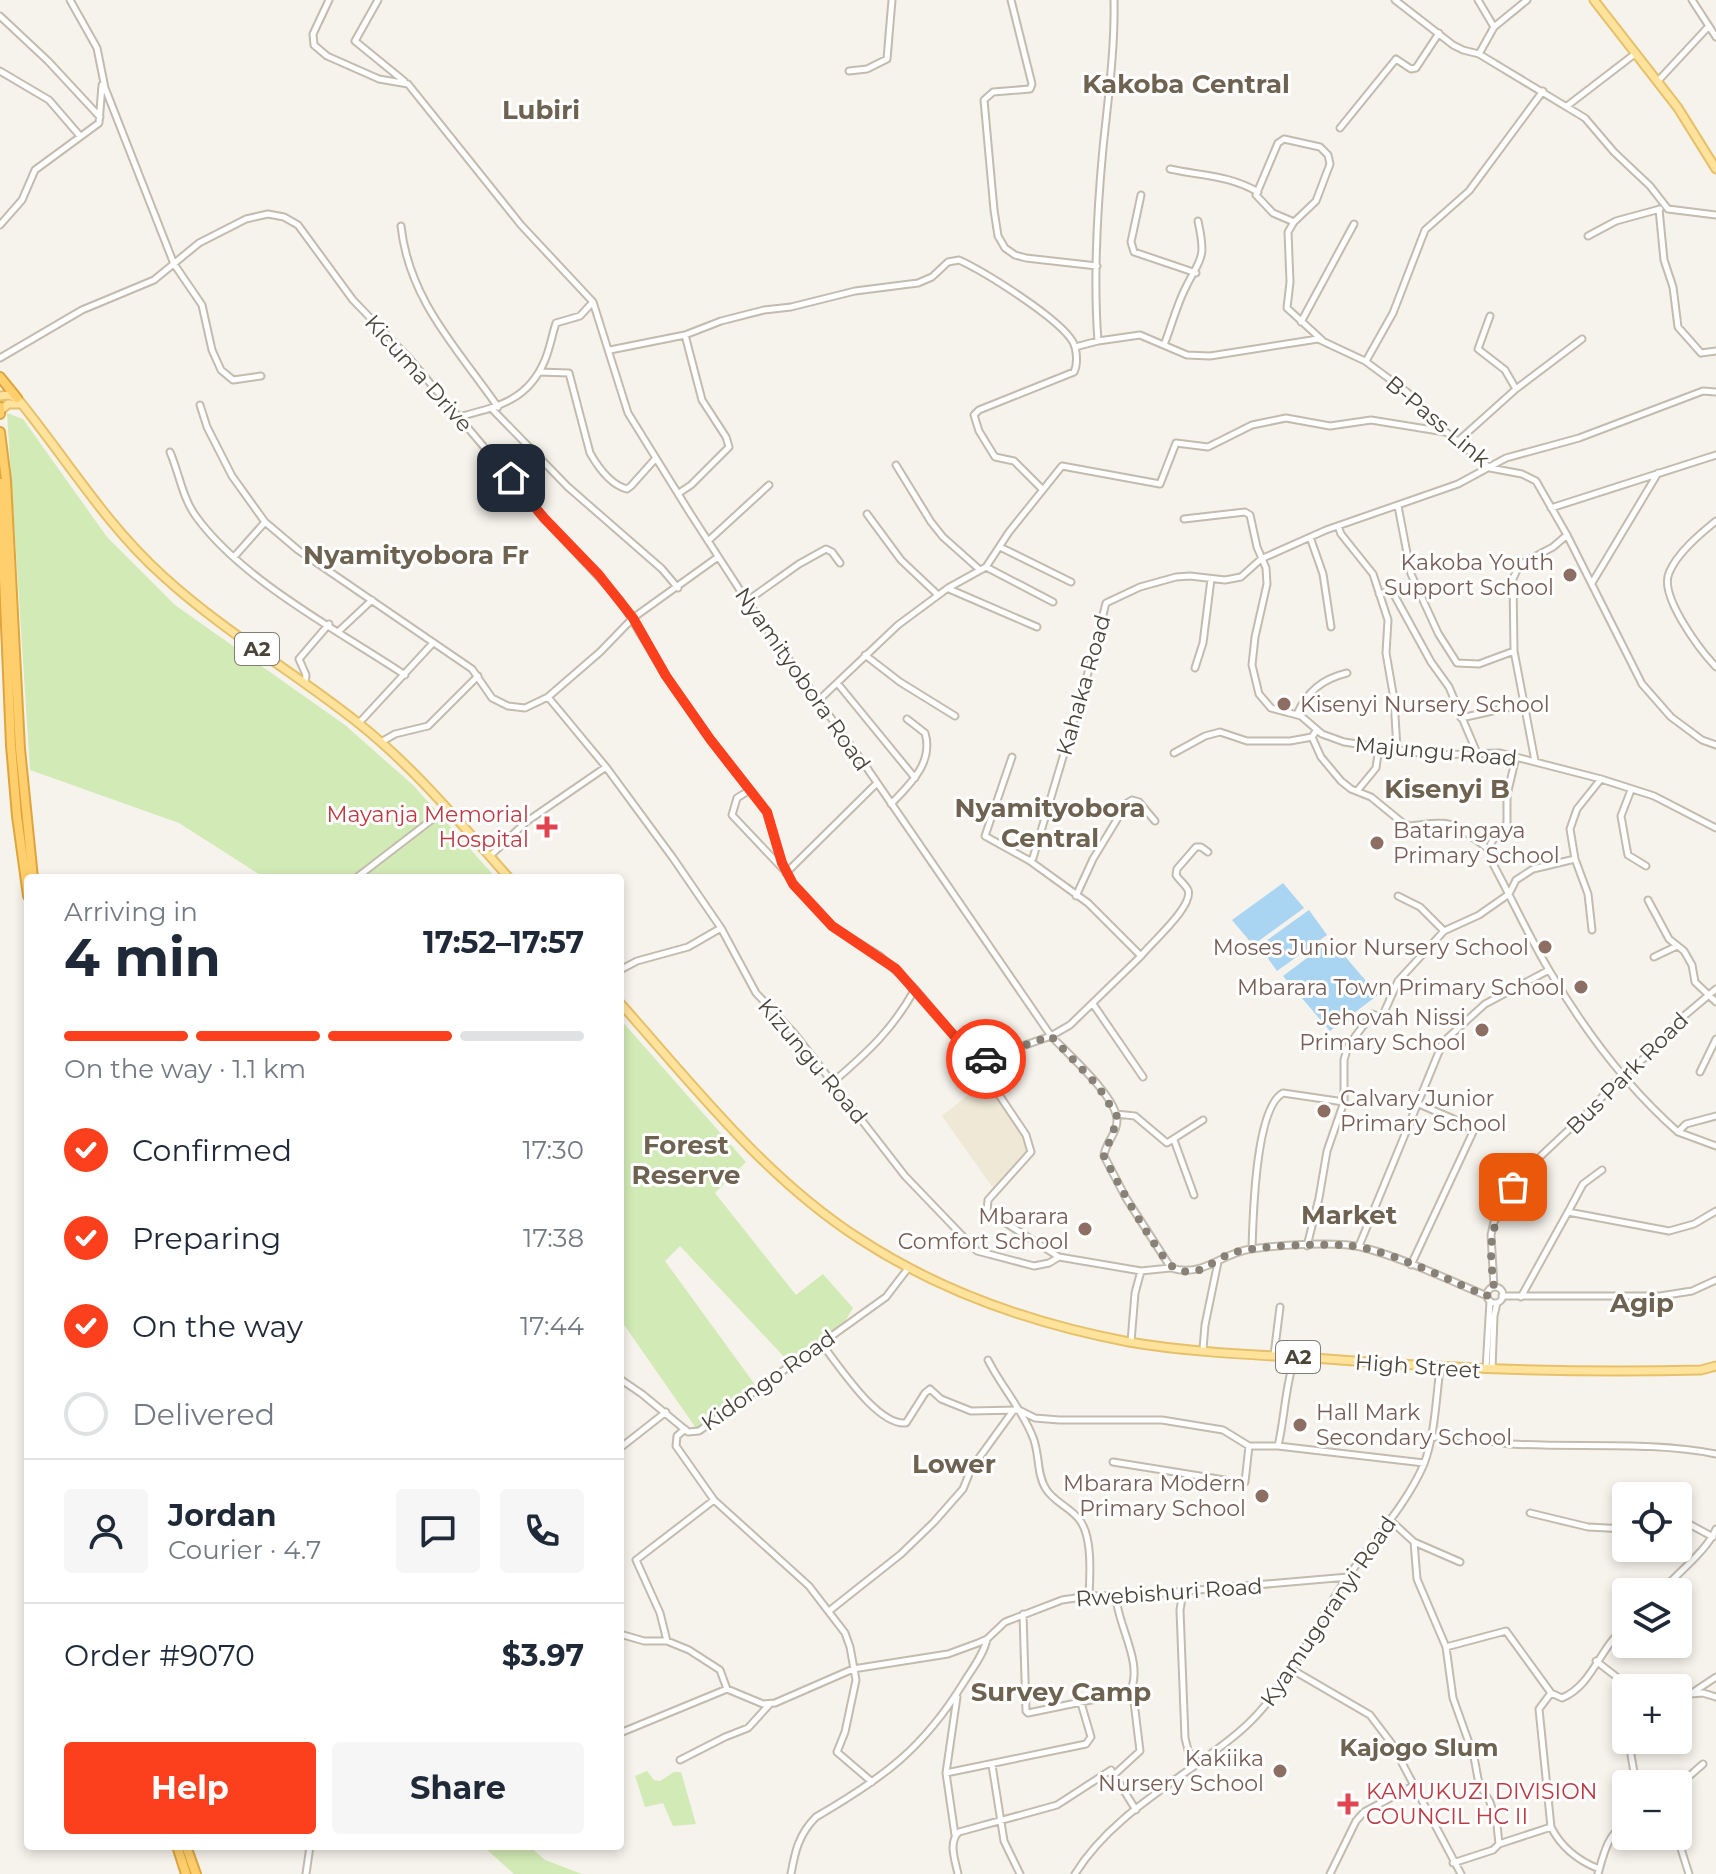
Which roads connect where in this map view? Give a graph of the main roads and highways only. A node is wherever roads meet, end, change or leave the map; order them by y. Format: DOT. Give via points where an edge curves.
graph roads {
  1 [pos="1594,0"];
  2 [pos="1716,169"];
  3 [pos="0,377"];
  4 [pos="0,396"];
  5 [pos="19,401"];
  6 [pos="0,410"];
  7 [pos="0,432"];
  8 [pos="0,483"];
  9 [pos="25,874"];
  10 [pos="33,874"];
  11 [pos="506,874"];
  12 [pos="624,1007"];
  13 [pos="1716,1366"];
  14 [pos="1701,1370"];
  15 [pos="1716,1374"];
  16 [pos="178,1850"];
  17 [pos="187,1850"];
  18 [pos="186,1874"];
  19 [pos="196,1874"];
  1 -- 2 [label="main road"];
  3 -- 5 [label="highway, A2"];
  4 -- 5 [label="main road"];
  5 -- 6 [label="main road"];
  5 -- 11 [label="main road, A2" via="82,487 160,574 381,742"];
  7 -- 10 [label="highway"];
  8 -- 9 [label="highway" via="14,773"];
  12 -- 14 [label="main road, High Street / A2" via="785,1183 860,1240 939,1283 1003,1309 1131,1342 1203,1349 1440,1368"];
  13 -- 14 [label="main road, High Street / A2"];
  14 -- 15 [label="main road, High Street / A2"];
  16 -- 18 [label="highway"];
  17 -- 19 [label="highway"];
}
